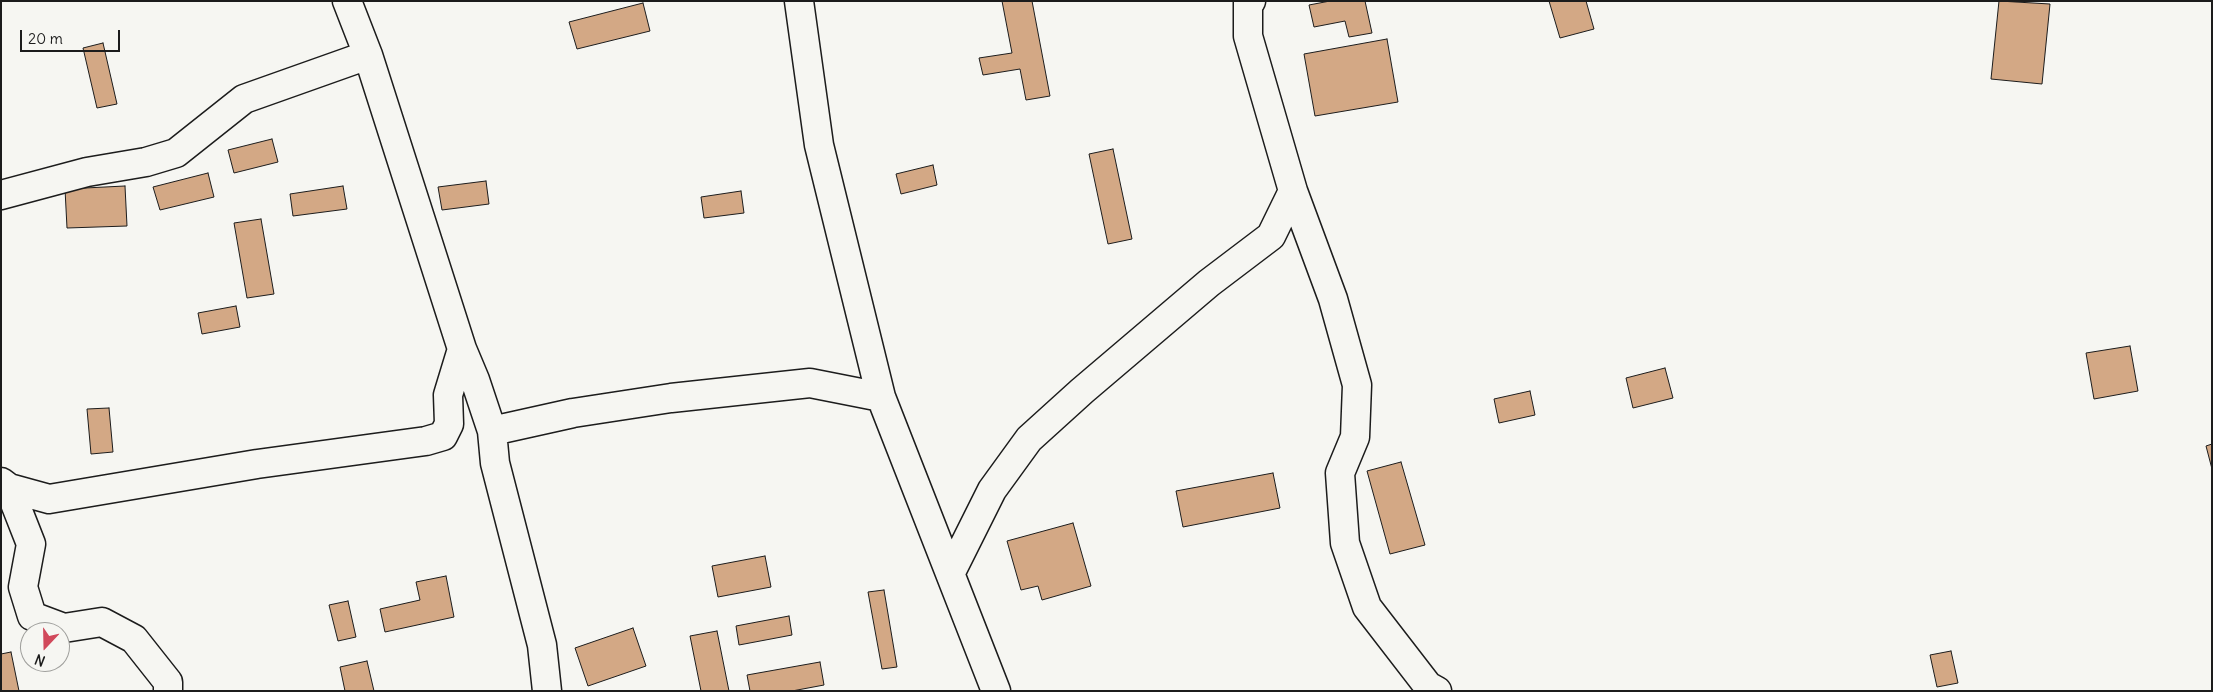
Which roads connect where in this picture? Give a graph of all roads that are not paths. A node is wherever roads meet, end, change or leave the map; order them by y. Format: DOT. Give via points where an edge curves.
graph roads {
  1 [pos="348,1"];
  2 [pos="799,1"];
  3 [pos="1251,1"];
  4 [pos="368,55"];
  5 [pos="1293,191"];
  6 [pos="1,195"];
  7 [pos="462,349"];
  8 [pos="881,397"];
  9 [pos="492,432"];
  10 [pos="5,485"];
  11 [pos="951,572"];
  12 [pos="168,691"];
  13 [pos="547,691"];
  14 [pos="996,691"];
  15 [pos="1437,691"];
  1 -- 4 [label="street"];
  2 -- 8 [label="street" via="819,145"];
  3 -- 5 [label="street" via="1248,3 1248,36"];
  4 -- 6 [label="street" via="244,99 176,153"];
  4 -- 7 [label="street"];
  5 -- 11 [label="street" via="1271,236 1210,283 1030,439 992,490"];
  5 -- 15 [label="street" via="1333,299 1357,385 1355,437 1340,473 1345,543 1367,607 1428,686"];
  7 -- 9 [label="street"];
  7 -- 10 [label="street" via="448,395 448,424 443,436 49,499"];
  8 -- 9 [label="street" via="810,383 671,398 573,413"];
  8 -- 11 [label="street"];
  9 -- 13 [label="street" via="495,463 542,646"];
  10 -- 12 [label="street" via="31,544 22,587 32,616 64,628 102,622 134,639 168,682"];
  11 -- 14 [label="street"];
}
